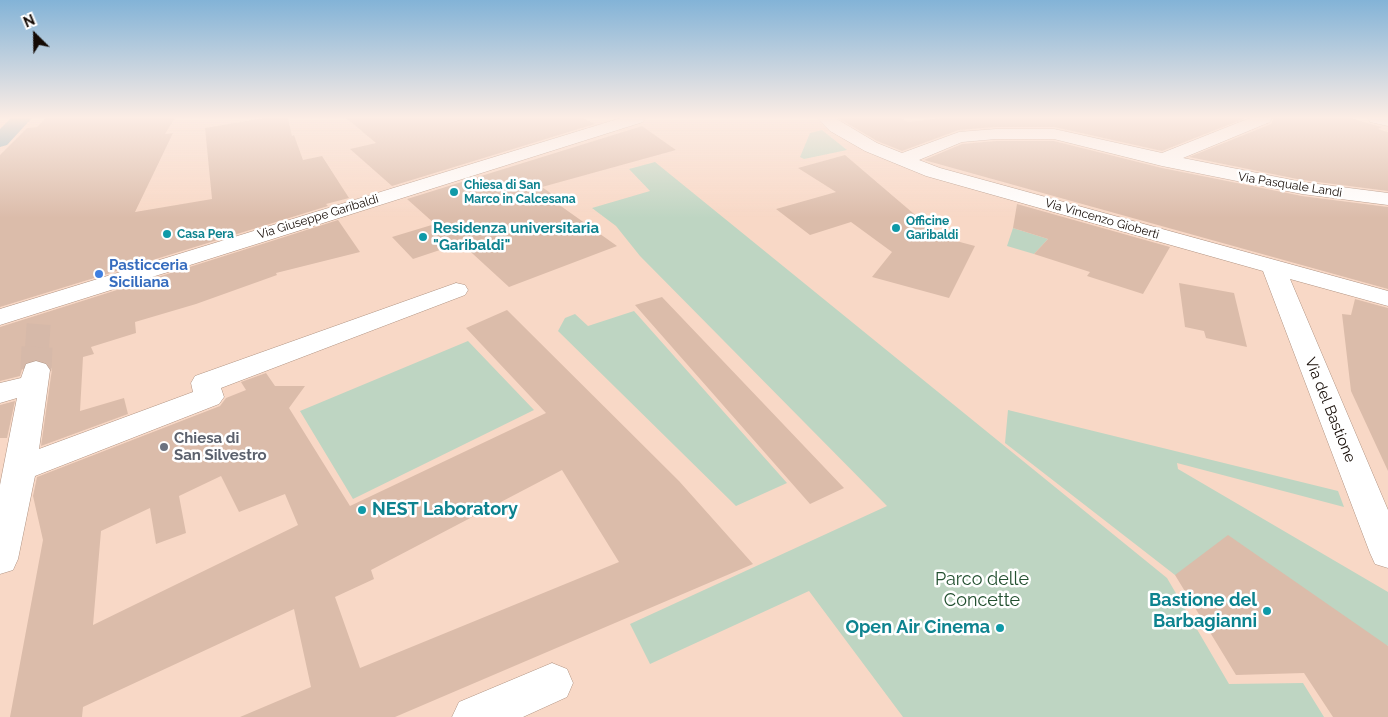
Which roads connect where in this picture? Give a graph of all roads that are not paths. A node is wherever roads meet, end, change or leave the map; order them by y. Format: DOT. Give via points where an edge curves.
graph roads {
  1 [pos="534,151"];
  2 [pos="883,151"];
  3 [pos="922,151"];
  4 [pos="1128,151"];
  5 [pos="1183,151"];
  6 [pos="900,160"];
  7 [pos="1162,160"];
  8 [pos="1388,199"];
  9 [pos="1273,267"];
  10 [pos="456,290"];
  11 [pos="1388,299"];
  12 [pos="0,318"];
  13 [pos="0,393"];
  14 [pos="20,469"];
  15 [pos="5,521"];
  16 [pos="1388,553"];
  17 [pos="0,559"];
  18 [pos="552,683"];
  19 [pos="474,717"];
  1 -- 12 [label="street, Via Giuseppe Garibaldi" via="39,312"];
  2 -- 6 [label="street, Via Vincenzo Gioberti"];
  3 -- 6 [label="street, Via Pasquale Landi"];
  4 -- 7 [label="street, Via Pasquale Landi"];
  5 -- 7 [label="street"];
  6 -- 9 [label="street, Via Vincenzo Gioberti" via="973,184"];
  7 -- 8 [label="street, Via Pasquale Landi" via="1276,184"];
  9 -- 11 [label="street, Via Vincenzo Gioberti"];
  9 -- 16 [label="street, Via del Bastione"];
  10 -- 14 [label="street" via="205,383 209,396"];
  13 -- 14 [label="street" via="35,376"];
  14 -- 15 [label="street"];
  15 -- 17 [label="street"];
  18 -- 19 [label="street"];
}
